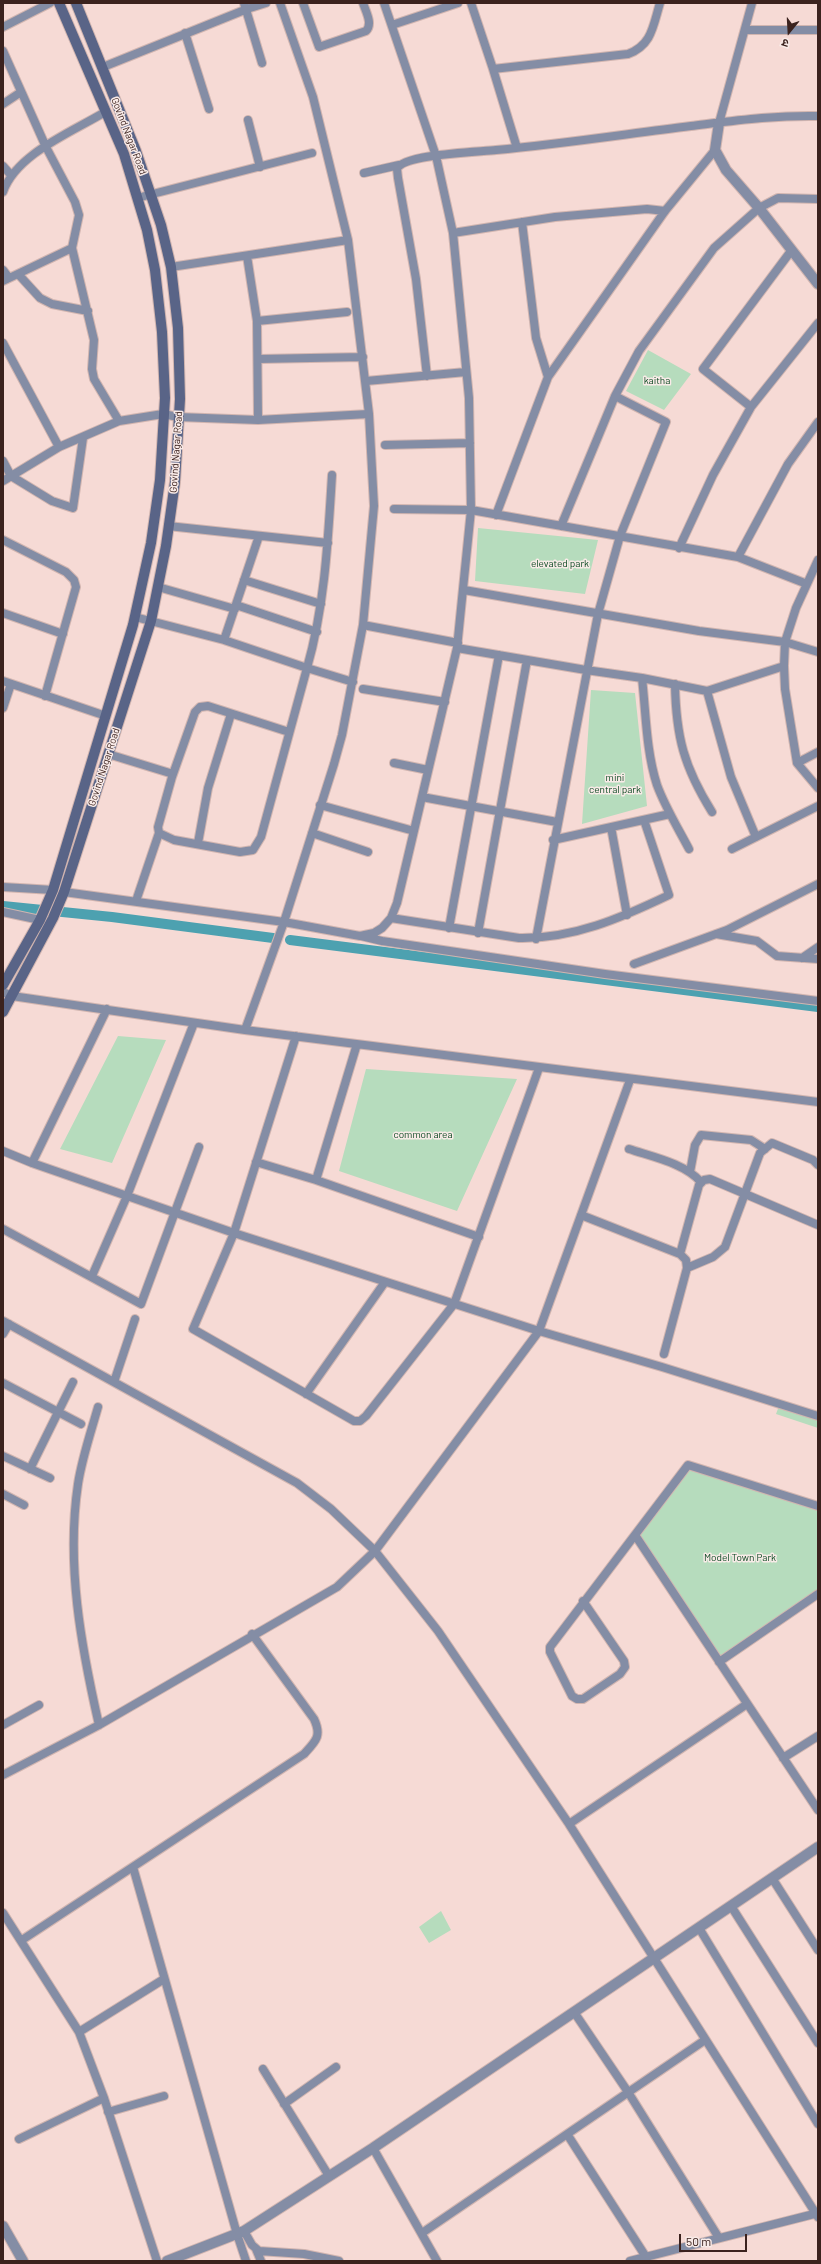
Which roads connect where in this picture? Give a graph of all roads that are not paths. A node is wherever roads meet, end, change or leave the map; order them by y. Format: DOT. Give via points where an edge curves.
graph roads {
  1 [pos="50,3"];
  2 [pos="59,3"];
  3 [pos="76,3"];
  4 [pos="266,3"];
  5 [pos="280,3"];
  6 [pos="303,3"];
  7 [pos="364,3"];
  8 [pos="384,3"];
  9 [pos="458,3"];
  10 [pos="471,3"];
  11 [pos="660,3"];
  12 [pos="752,3"];
  13 [pos="246,6"];
  14 [pos="392,25"];
  15 [pos="3,27"];
  16 [pos="745,30"];
  17 [pos="818,30"];
  18 [pos="185,33"];
  19 [pos="3,51"];
  20 [pos="262,63"];
  21 [pos="6,67"];
  22 [pos="103,68"];
  23 [pos="493,69"];
  24 [pos="20,92"];
  25 [pos="3,104"];
  26 [pos="209,109"];
  27 [pos="106,112"];
  28 [pos="818,116"];
  29 [pos="248,120"];
  30 [pos="719,123"];
  31 [pos="46,147"];
  32 [pos="516,148"];
  33 [pos="715,150"];
  34 [pos="312,154"];
  35 [pos="436,156"];
  36 [pos="399,165"];
  37 [pos="3,166"];
  38 [pos="260,167"];
  39 [pos="364,173"];
  40 [pos="11,175"];
  41 [pos="3,192"];
  42 [pos="151,194"];
  43 [pos="137,198"];
  44 [pos="818,199"];
  45 [pos="759,208"];
  46 [pos="665,211"];
  47 [pos="522,222"];
  48 [pos="453,233"];
  49 [pos="348,240"];
  50 [pos="72,248"];
  51 [pos="791,251"];
  52 [pos="247,256"];
  53 [pos="171,267"];
  54 [pos="3,270"];
  55 [pos="19,275"];
  56 [pos="6,280"];
  57 [pos="818,284"];
  58 [pos="88,311"];
  59 [pos="347,312"];
  60 [pos="257,321"];
  61 [pos="818,324"];
  62 [pos="3,343"];
  63 [pos="363,357"];
  64 [pos="258,359"];
  65 [pos="466,372"];
  66 [pos="427,376"];
  67 [pos="548,377"];
  68 [pos="366,381"];
  69 [pos="615,396"];
  70 [pos="751,407"];
  71 [pos="163,414"];
  72 [pos="369,414"];
  73 [pos="178,417"];
  74 [pos="258,420"];
  75 [pos="119,421"];
  76 [pos="818,422"];
  77 [pos="83,438"];
  78 [pos="470,443"];
  79 [pos="385,445"];
  80 [pos="59,447"];
  81 [pos="3,462"];
  82 [pos="332,475"];
  83 [pos="11,476"];
  84 [pos="3,481"];
  85 [pos="394,509"];
  86 [pos="471,510"];
  87 [pos="496,514"];
  88 [pos="168,526"];
  89 [pos="561,526"];
  90 [pos="259,536"];
  91 [pos="620,536"];
  92 [pos="3,540"];
  93 [pos="328,543"];
  94 [pos="679,548"];
  95 [pos="738,557"];
  96 [pos="818,560"];
  97 [pos="244,580"];
  98 [pos="807,584"];
  99 [pos="158,587"];
  100 [pos="464,590"];
  101 [pos="321,604"];
  102 [pos="235,607"];
  103 [pos="3,613"];
  104 [pos="598,614"];
  105 [pos="135,617"];
  106 [pos="151,621"];
  107 [pos="362,625"];
  108 [pos="317,632"];
  109 [pos="63,634"];
  110 [pos="224,640"];
  111 [pos="784,642"];
  112 [pos="458,645"];
  113 [pos="818,652"];
  114 [pos="500,655"];
  115 [pos="527,660"];
  116 [pos="784,666"];
  117 [pos="307,668"];
  118 [pos="586,670"];
  119 [pos="642,678"];
  120 [pos="353,682"];
  121 [pos="7,683"];
  122 [pos="675,684"];
  123 [pos="363,690"];
  124 [pos="707,691"];
  125 [pos="45,696"];
  126 [pos="445,702"];
  127 [pos="3,708"];
  128 [pos="231,714"];
  129 [pos="106,716"];
  130 [pos="289,732"];
  131 [pos="818,752"];
  132 [pos="108,754"];
  133 [pos="394,763"];
  134 [pos="797,763"];
  135 [pos="428,770"];
  136 [pos="173,774"];
  137 [pos="818,788"];
  138 [pos="422,797"];
  139 [pos="320,805"];
  140 [pos="472,806"];
  141 [pos="818,806"];
  142 [pos="500,811"];
  143 [pos="712,812"];
  144 [pos="670,814"];
  145 [pos="644,820"];
  146 [pos="557,822"];
  147 [pos="611,827"];
  148 [pos="414,831"];
  149 [pos="159,833"];
  150 [pos="312,833"];
  151 [pos="756,837"];
  152 [pos="553,840"];
  153 [pos="198,843"];
  154 [pos="689,848"];
  155 [pos="732,849"];
  156 [pos="368,852"];
  157 [pos="818,884"];
  158 [pos="3,887"];
  159 [pos="52,890"];
  160 [pos="64,892"];
  161 [pos="136,901"];
  162 [pos="3,912"];
  163 [pos="627,915"];
  164 [pos="41,918"];
  165 [pos="391,918"];
  166 [pos="284,922"];
  167 [pos="449,928"];
  168 [pos="478,932"];
  169 [pos="715,934"];
  170 [pos="360,936"];
  171 [pos="536,939"];
  172 [pos="818,947"];
  173 [pos="802,958"];
  174 [pos="818,959"];
  175 [pos="634,964"];
  176 [pos="3,985"];
  177 [pos="7,994"];
  178 [pos="818,1001"];
  179 [pos="107,1009"];
  180 [pos="3,1012"];
  181 [pos="194,1023"];
  182 [pos="245,1030"];
  183 [pos="296,1036"];
  184 [pos="357,1044"];
  185 [pos="539,1068"];
  186 [pos="630,1080"];
  187 [pos="818,1102"];
  188 [pos="199,1147"];
  189 [pos="629,1149"];
  190 [pos="765,1149"];
  191 [pos="3,1151"];
  192 [pos="256,1162"];
  193 [pos="32,1163"];
  194 [pos="818,1165"];
  195 [pos="690,1172"];
  196 [pos="316,1180"];
  197 [pos="701,1182"];
  198 [pos="744,1194"];
  199 [pos="127,1196"];
  200 [pos="176,1214"];
  201 [pos="581,1215"];
  202 [pos="818,1225"];
  203 [pos="3,1229"];
  204 [pos="234,1233"];
  205 [pos="478,1237"];
  206 [pos="680,1254"];
  207 [pos="686,1268"];
  208 [pos="92,1276"];
  209 [pos="385,1282"];
  210 [pos="454,1304"];
  211 [pos="135,1318"];
  212 [pos="6,1322"];
  213 [pos="539,1331"];
  214 [pos="3,1334"];
  215 [pos="664,1354"];
  216 [pos="74,1382"];
  217 [pos="114,1382"];
  218 [pos="3,1383"];
  219 [pos="306,1394"];
  220 [pos="98,1407"];
  221 [pos="58,1412"];
  222 [pos="818,1416"];
  223 [pos="81,1424"];
  224 [pos="3,1456"];
  225 [pos="30,1469"];
  226 [pos="50,1478"];
  227 [pos="3,1494"];
  228 [pos="24,1505"];
  229 [pos="818,1506"];
  230 [pos="635,1535"];
  231 [pos="375,1551"];
  232 [pos="818,1594"];
  233 [pos="583,1601"];
  234 [pos="252,1634"];
  235 [pos="719,1662"];
  236 [pos="747,1704"];
  237 [pos="39,1705"];
  238 [pos="98,1724"];
  239 [pos="3,1725"];
  240 [pos="818,1736"];
  241 [pos="783,1758"];
  242 [pos="3,1775"];
  243 [pos="818,1810"];
  244 [pos="569,1824"];
  245 [pos="818,1847"];
  246 [pos="133,1867"];
  247 [pos="772,1878"];
  248 [pos="731,1906"];
  249 [pos="3,1913"];
  250 [pos="699,1928"];
  251 [pos="22,1940"];
  252 [pos="818,1950"];
  253 [pos="653,1959"];
  254 [pos="164,1979"];
  255 [pos="574,2012"];
  256 [pos="79,2032"];
  257 [pos="705,2040"];
  258 [pos="818,2043"];
  259 [pos="336,2067"];
  260 [pos="263,2069"];
  261 [pos="628,2092"];
  262 [pos="164,2096"];
  263 [pos="104,2098"];
  264 [pos="284,2104"];
  265 [pos="108,2112"];
  266 [pos="818,2124"];
  267 [pos="567,2134"];
  268 [pos="19,2139"];
  269 [pos="373,2148"];
  270 [pos="329,2176"];
  271 [pos="817,2215"];
  272 [pos="3,2226"];
  273 [pos="240,2233"];
  274 [pos="422,2233"];
  275 [pos="719,2238"];
  276 [pos="256,2249"];
  277 [pos="646,2257"];
  278 [pos="23,2261"];
  279 [pos="157,2261"];
  280 [pos="167,2261"];
  281 [pos="246,2261"];
  282 [pos="261,2261"];
  283 [pos="339,2261"];
  284 [pos="437,2261"];
  285 [pos="630,2261"];
  1 -- 15 [label="street"];
  2 -- 27 [label="main road, Govind Nagar Road"];
  3 -- 22 [label="main road, Govind Nagar Road"];
  4 -- 13 [label="street"];
  5 -- 49 [label="street" via="313,97"];
  6 -- 7 [label="street" via="318,47 366,31 370,23"];
  8 -- 14 [label="street"];
  9 -- 14 [label="street"];
  10 -- 23 [label="street"];
  11 -- 23 [label="street" via="646,44 639,50 628,54"];
  12 -- 16 [label="street"];
  13 -- 18 [label="street"];
  13 -- 20 [label="street"];
  14 -- 35 [label="street"];
  16 -- 17 [label="street"];
  16 -- 30 [label="street"];
  18 -- 22 [label="street"];
  18 -- 26 [label="street"];
  19 -- 21 [label="street"];
  21 -- 24 [label="street"];
  22 -- 42 [label="main road, Govind Nagar Road"];
  23 -- 32 [label="street"];
  24 -- 25 [label="street"];
  24 -- 31 [label="street"];
  27 -- 31 [label="street"];
  27 -- 43 [label="main road, Govind Nagar Road" via="124,154"];
  28 -- 30 [label="street"];
  29 -- 38 [label="street"];
  30 -- 32 [label="street"];
  30 -- 33 [label="street"];
  31 -- 40 [label="street" via="24,160"];
  31 -- 50 [label="street" via="68,186 79,215"];
  32 -- 35 [label="street"];
  33 -- 45 [label="street" via="726,170"];
  33 -- 46 [label="street"];
  34 -- 38 [label="street"];
  35 -- 36 [label="street"];
  35 -- 48 [label="street"];
  36 -- 39 [label="street"];
  36 -- 66 [label="street" via="398,178 416,279"];
  37 -- 40 [label="street"];
  38 -- 42 [label="street"];
  40 -- 41 [label="street"];
  42 -- 43 [label="street"];
  42 -- 53 [label="main road, Govind Nagar Road" via="162,225"];
  43 -- 71 [label="main road, Govind Nagar Road" via="155,270 163,347"];
  44 -- 45 [label="street" via="778,198"];
  45 -- 51 [label="street"];
  45 -- 69 [label="street" via="714,248 639,351"];
  46 -- 47 [label="street" via="648,209"];
  46 -- 67 [label="street"];
  47 -- 48 [label="street"];
  47 -- 67 [label="street" via="536,338"];
  48 -- 65 [label="street"];
  49 -- 52 [label="street"];
  49 -- 63 [label="street"];
  50 -- 55 [label="street"];
  50 -- 58 [label="street"];
  51 -- 57 [label="street"];
  51 -- 70 [label="street" via="703,369"];
  52 -- 53 [label="street"];
  52 -- 60 [label="street"];
  53 -- 73 [label="main road, Govind Nagar Road" via="178,328"];
  54 -- 56 [label="street"];
  55 -- 56 [label="street"];
  55 -- 58 [label="street" via="40,298 59,306"];
  58 -- 75 [label="street" via="94,340 94,379"];
  59 -- 60 [label="street"];
  60 -- 64 [label="street"];
  61 -- 70 [label="street"];
  62 -- 80 [label="street"];
  63 -- 64 [label="street"];
  63 -- 68 [label="street"];
  64 -- 74 [label="street"];
  65 -- 66 [label="street"];
  65 -- 78 [label="street"];
  66 -- 68 [label="street"];
  67 -- 87 [label="street"];
  68 -- 72 [label="street"];
  69 -- 89 [label="street"];
  69 -- 91 [label="street" via="666,422"];
  70 -- 94 [label="street" via="713,475"];
  71 -- 73 [label="street"];
  71 -- 75 [label="street"];
  71 -- 105 [label="main road, Govind Nagar Road" via="160,480 154,526"];
  72 -- 74 [label="street"];
  72 -- 107 [label="street" via="374,506"];
  73 -- 74 [label="street"];
  73 -- 88 [label="main road, Govind Nagar Road"];
  75 -- 77 [label="street"];
  76 -- 95 [label="street" via="788,464"];
  77 -- 80 [label="street"];
  77 -- 83 [label="street" via="73,508 52,501"];
  78 -- 79 [label="street"];
  78 -- 86 [label="street"];
  80 -- 83 [label="street"];
  81 -- 83 [label="street"];
  82 -- 93 [label="street"];
  83 -- 84 [label="street"];
  85 -- 86 [label="street"];
  86 -- 87 [label="street"];
  86 -- 100 [label="street"];
  87 -- 89 [label="street"];
  88 -- 90 [label="street"];
  88 -- 99 [label="main road, Govind Nagar Road"];
  89 -- 91 [label="street"];
  90 -- 93 [label="street"];
  90 -- 97 [label="street"];
  91 -- 94 [label="street"];
  91 -- 104 [label="street"];
  92 -- 109 [label="street" via="66,572 74,580 76,587"];
  93 -- 101 [label="street"];
  94 -- 95 [label="street"];
  95 -- 98 [label="street"];
  96 -- 98 [label="street"];
  97 -- 101 [label="street"];
  97 -- 102 [label="street"];
  98 -- 111 [label="street"];
  99 -- 102 [label="street"];
  99 -- 106 [label="main road, Govind Nagar Road"];
  100 -- 104 [label="street"];
  100 -- 112 [label="street"];
  101 -- 108 [label="street"];
  102 -- 108 [label="street"];
  102 -- 110 [label="street"];
  103 -- 109 [label="street"];
  104 -- 111 [label="street"];
  104 -- 118 [label="street"];
  105 -- 106 [label="street"];
  105 -- 129 [label="main road, Govind Nagar Road"];
  106 -- 110 [label="street"];
  106 -- 132 [label="main road, Govind Nagar Road"];
  107 -- 112 [label="street"];
  107 -- 120 [label="street"];
  108 -- 117 [label="street"];
  109 -- 125 [label="street"];
  110 -- 117 [label="street"];
  111 -- 113 [label="street"];
  111 -- 116 [label="street"];
  112 -- 114 [label="street"];
  112 -- 126 [label="street"];
  114 -- 115 [label="street"];
  114 -- 140 [label="street"];
  115 -- 118 [label="street"];
  115 -- 142 [label="street"];
  116 -- 124 [label="street"];
  116 -- 134 [label="street" via="785,689"];
  117 -- 120 [label="street"];
  117 -- 130 [label="street"];
  118 -- 119 [label="street"];
  118 -- 146 [label="street"];
  119 -- 122 [label="street"];
  119 -- 144 [label="street" via="651,761 657,784"];
  120 -- 139 [label="street" via="342,735"];
  121 -- 125 [label="street"];
  121 -- 127 [label="street"];
  122 -- 124 [label="street"];
  122 -- 143 [label="street" via="680,742 692,777"];
  123 -- 126 [label="street"];
  124 -- 151 [label="street" via="731,777"];
  125 -- 129 [label="street"];
  126 -- 135 [label="street"];
  128 -- 130 [label="street"];
  128 -- 136 [label="street" via="200,706 195,712"];
  128 -- 153 [label="street" via="208,788"];
  129 -- 159 [label="main road, Govind Nagar Road"];
  130 -- 153 [label="street" via="258,844 253,850 240,852"];
  131 -- 134 [label="street"];
  132 -- 136 [label="street"];
  132 -- 160 [label="main road, Govind Nagar Road"];
  133 -- 135 [label="street"];
  134 -- 137 [label="street"];
  135 -- 138 [label="street"];
  136 -- 149 [label="street" via="161,814"];
  138 -- 140 [label="street"];
  138 -- 148 [label="street"];
  139 -- 148 [label="street"];
  139 -- 150 [label="street"];
  140 -- 142 [label="street"];
  140 -- 167 [label="street"];
  141 -- 151 [label="street"];
  142 -- 146 [label="street"];
  142 -- 168 [label="street"];
  144 -- 145 [label="street"];
  144 -- 154 [label="street"];
  145 -- 147 [label="street"];
  145 -- 163 [label="street" via="669,895"];
  146 -- 152 [label="street"];
  147 -- 152 [label="street"];
  147 -- 163 [label="street"];
  148 -- 165 [label="street"];
  149 -- 153 [label="street" via="174,840"];
  149 -- 161 [label="street"];
  150 -- 156 [label="street"];
  150 -- 166 [label="street"];
  151 -- 155 [label="street"];
  152 -- 171 [label="street"];
  157 -- 169 [label="street"];
  158 -- 159 [label="street"];
  159 -- 164 [label="main road, Govind Nagar Road"];
  160 -- 161 [label="street"];
  160 -- 177 [label="main road, Govind Nagar Road" via="53,918"];
  161 -- 166 [label="street"];
  162 -- 164 [label="street"];
  163 -- 171 [label="street" via="604,925"];
  164 -- 176 [label="main road, Govind Nagar Road"];
  165 -- 167 [label="street"];
  165 -- 170 [label="street" via="374,933"];
  166 -- 170 [label="street"];
  166 -- 182 [label="street"];
  167 -- 168 [label="street"];
  168 -- 171 [label="street"];
  169 -- 173 [label="street" via="757,941 776,956"];
  169 -- 175 [label="street"];
  170 -- 178 [label="street" via="567,969"];
  172 -- 173 [label="street"];
  173 -- 174 [label="street"];
  177 -- 179 [label="street"];
  177 -- 180 [label="main road, Govind Nagar Road"];
  179 -- 181 [label="street"];
  179 -- 193 [label="street"];
  181 -- 182 [label="street"];
  181 -- 199 [label="street"];
  182 -- 183 [label="street"];
  183 -- 184 [label="street"];
  183 -- 192 [label="street"];
  184 -- 185 [label="street"];
  184 -- 196 [label="street"];
  185 -- 186 [label="street"];
  185 -- 205 [label="street"];
  186 -- 187 [label="street"];
  186 -- 201 [label="street"];
  188 -- 200 [label="street"];
  189 -- 195 [label="street"];
  190 -- 194 [label="street" via="772,1143 813,1160"];
  190 -- 195 [label="street" via="751,1140 701,1135 695,1146"];
  190 -- 198 [label="street" via="760,1153"];
  191 -- 193 [label="street"];
  192 -- 196 [label="street"];
  192 -- 204 [label="street"];
  193 -- 199 [label="street"];
  195 -- 197 [label="street"];
  196 -- 205 [label="street"];
  197 -- 198 [label="street" via="710,1179"];
  197 -- 206 [label="street"];
  198 -- 202 [label="street"];
  198 -- 207 [label="street" via="725,1247 713,1257"];
  199 -- 200 [label="street"];
  199 -- 208 [label="street"];
  200 -- 204 [label="street"];
  200 -- 208 [label="street" via="141,1304"];
  201 -- 206 [label="street"];
  201 -- 213 [label="street"];
  203 -- 208 [label="street"];
  204 -- 209 [label="street"];
  204 -- 219 [label="street" via="193,1329"];
  205 -- 210 [label="street"];
  206 -- 207 [label="street" via="686,1260"];
  207 -- 215 [label="street"];
  209 -- 210 [label="street"];
  209 -- 219 [label="street"];
  210 -- 213 [label="street"];
  210 -- 219 [label="street" via="360,1421 354,1421"];
  211 -- 217 [label="street"];
  212 -- 214 [label="street"];
  212 -- 217 [label="street"];
  213 -- 222 [label="street"];
  213 -- 231 [label="street"];
  216 -- 221 [label="street"];
  217 -- 231 [label="street" via="297,1484 331,1509"];
  218 -- 221 [label="street"];
  220 -- 238 [label="street" via="78,1483 73,1547 83,1654"];
  221 -- 223 [label="street"];
  221 -- 225 [label="street"];
  224 -- 225 [label="street"];
  225 -- 226 [label="street"];
  227 -- 228 [label="street"];
  229 -- 230 [label="street" via="688,1465"];
  230 -- 233 [label="street"];
  230 -- 235 [label="street"];
  231 -- 234 [label="street" via="337,1586"];
  231 -- 244 [label="street" via="438,1631"];
  232 -- 235 [label="street"];
  233 -- 233 [label="street" via="624,1661 625,1667 620,1674 583,1699 577,1699 572,1696 550,1652 550,1647"];
  234 -- 238 [label="street"];
  234 -- 246 [label="street" via="314,1719 318,1737 304,1754"];
  235 -- 236 [label="street"];
  236 -- 241 [label="street"];
  236 -- 244 [label="street"];
  237 -- 239 [label="street"];
  238 -- 242 [label="street"];
  240 -- 241 [label="street"];
  241 -- 243 [label="street"];
  244 -- 253 [label="street"];
  245 -- 247 [label="street"];
  246 -- 251 [label="street"];
  246 -- 254 [label="street"];
  247 -- 248 [label="street"];
  247 -- 252 [label="street"];
  248 -- 250 [label="street"];
  248 -- 258 [label="street"];
  249 -- 251 [label="street"];
  250 -- 253 [label="street"];
  250 -- 266 [label="street"];
  251 -- 256 [label="street"];
  253 -- 255 [label="street"];
  253 -- 257 [label="street"];
  254 -- 256 [label="street"];
  254 -- 273 [label="street"];
  255 -- 261 [label="street"];
  255 -- 269 [label="street"];
  256 -- 263 [label="street"];
  257 -- 261 [label="street"];
  257 -- 271 [label="street"];
  259 -- 264 [label="street"];
  260 -- 264 [label="street"];
  261 -- 267 [label="street"];
  261 -- 275 [label="street"];
  262 -- 265 [label="street"];
  263 -- 265 [label="street"];
  263 -- 268 [label="street"];
  264 -- 270 [label="street"];
  265 -- 279 [label="street"];
  267 -- 274 [label="street"];
  267 -- 277 [label="street"];
  269 -- 270 [label="street"];
  269 -- 274 [label="street"];
  270 -- 273 [label="street"];
  271 -- 275 [label="street"];
  272 -- 278 [label="street"];
  273 -- 276 [label="street"];
  273 -- 280 [label="street"];
  273 -- 281 [label="street"];
  274 -- 284 [label="street"];
  275 -- 277 [label="street"];
  276 -- 282 [label="street"];
  276 -- 283 [label="street"];
  277 -- 285 [label="street"];
}
